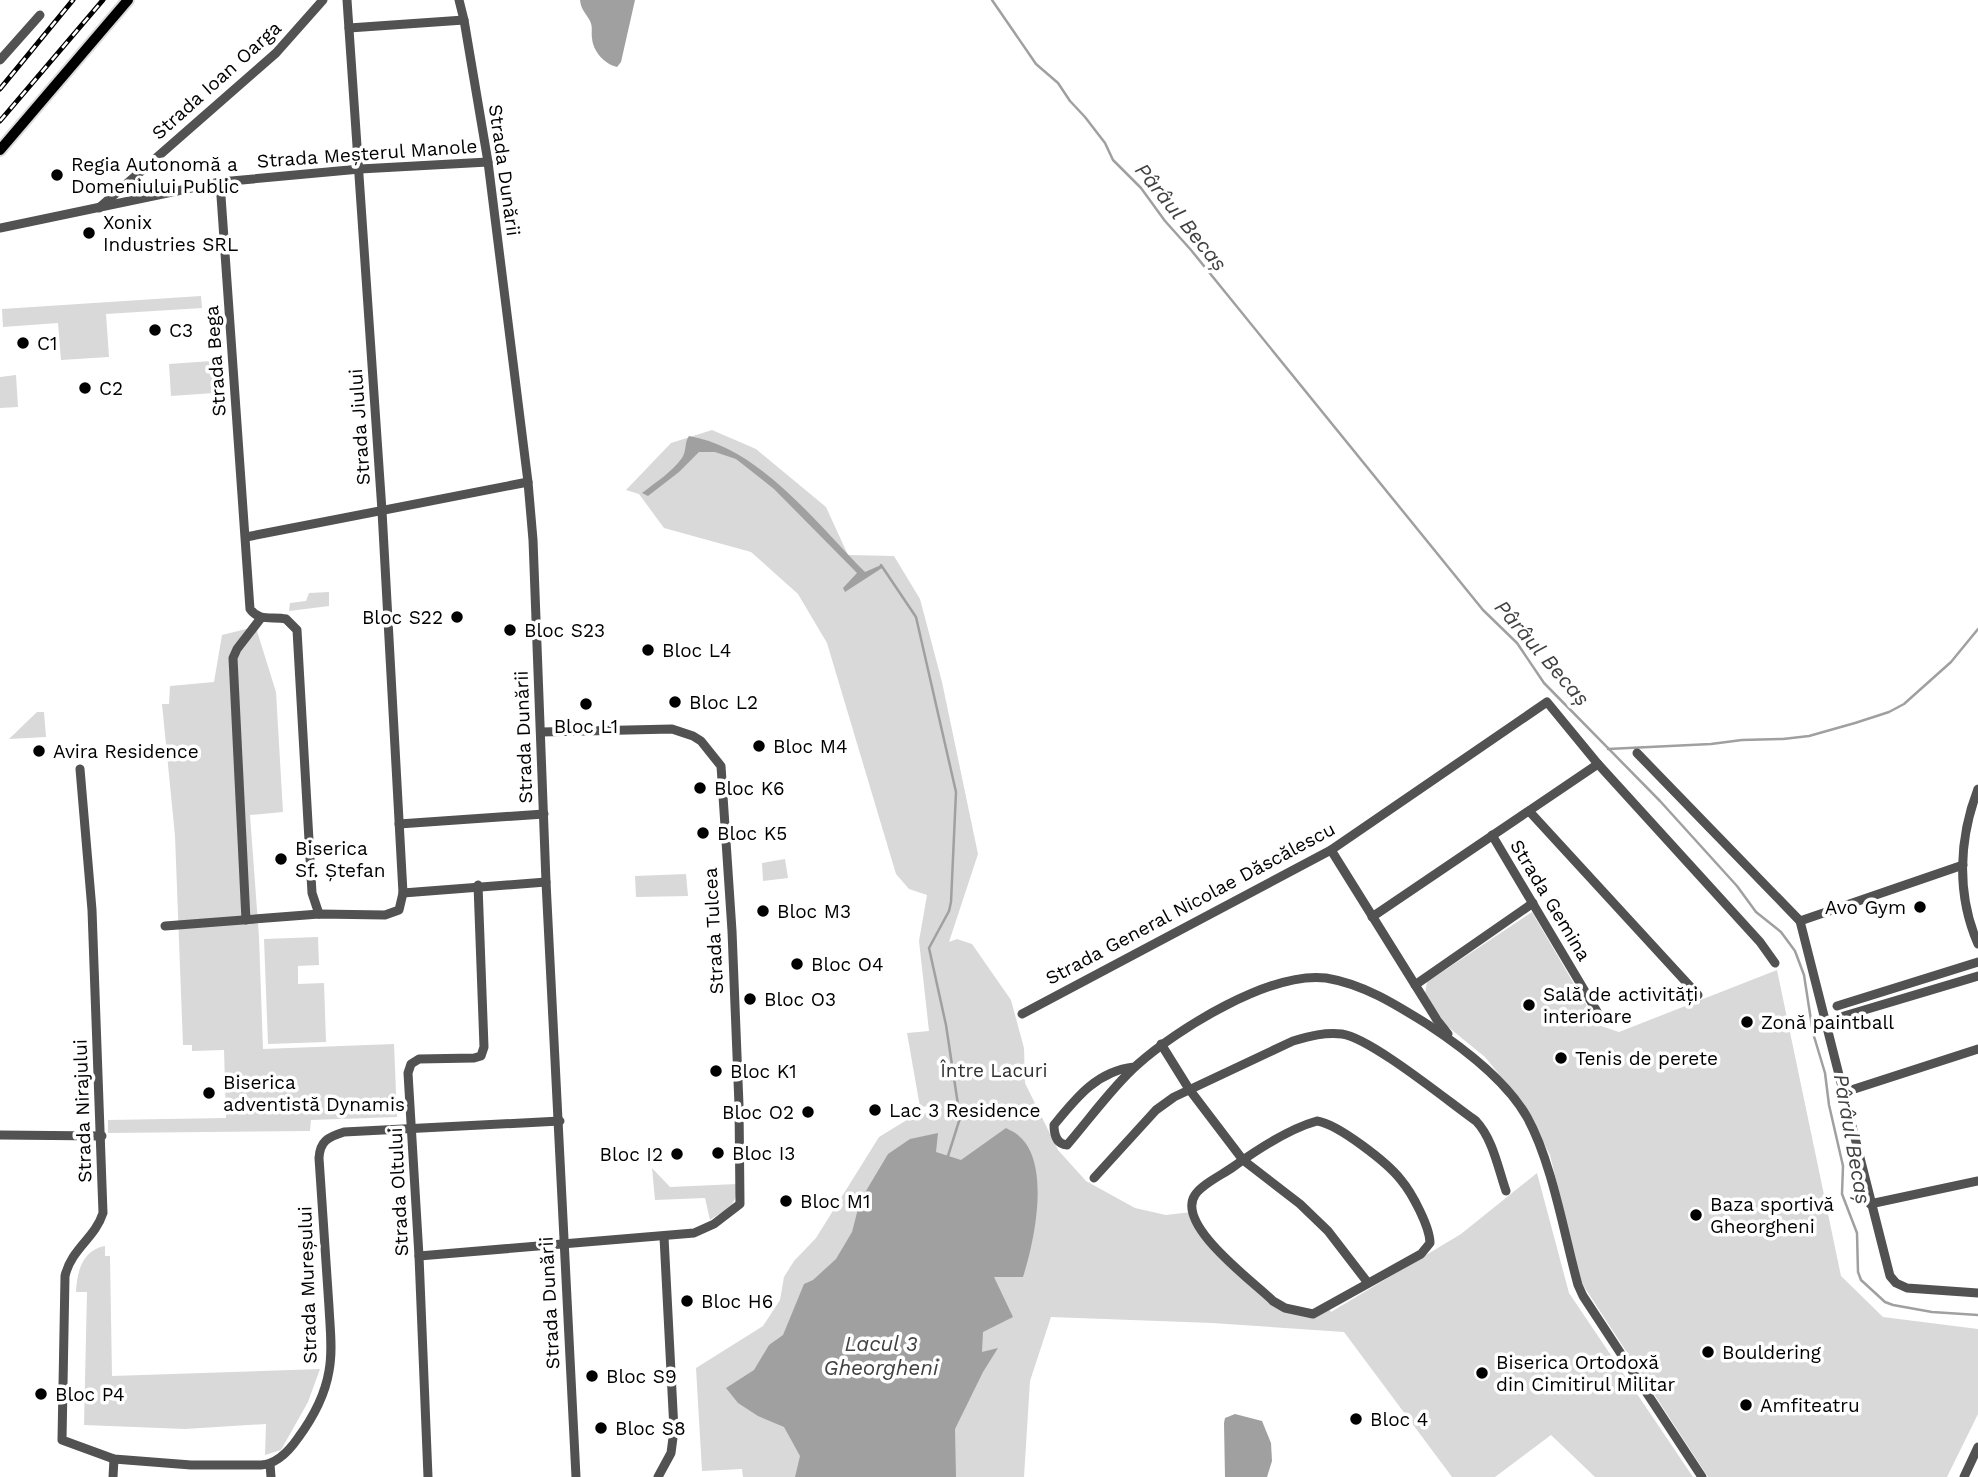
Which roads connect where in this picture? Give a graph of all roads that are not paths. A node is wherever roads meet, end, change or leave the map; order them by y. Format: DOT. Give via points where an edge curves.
graph roads {
  1 [pos="128,0"];
  2 [pos="323,0"];
  3 [pos="347,0"];
  4 [pos="459,0"];
  5 [pos="40,15"];
  6 [pos="464,20"];
  7 [pos="349,28"];
  8 [pos="0,60"];
  9 [pos="0,150"];
  10 [pos="488,162"];
  11 [pos="360,169"];
  12 [pos="220,182"];
  13 [pos="97,209"];
  14 [pos="0,228"];
  15 [pos="528,482"];
  16 [pos="382,511"];
  17 [pos="246,537"];
  18 [pos="261,618"];
  19 [pos="541,732"];
  20 [pos="1637,754"];
  21 [pos="1598,764"];
  22 [pos="80,769"];
  23 [pos="1978,789"];
  24 [pos="1529,811"];
  25 [pos="544,814"];
  26 [pos="399,824"];
  27 [pos="1492,835"];
  28 [pos="1331,850"];
  29 [pos="1963,865"];
  30 [pos="547,881"];
  31 [pos="478,885"];
  32 [pos="403,893"];
  33 [pos="1533,903"];
  34 [pos="319,914"];
  35 [pos="1372,917"];
  36 [pos="246,920"];
  37 [pos="1800,921"];
  38 [pos="164,926"];
  39 [pos="1978,944"];
  40 [pos="1978,962"];
  41 [pos="1774,963"];
  42 [pos="1978,976"];
  43 [pos="1415,985"];
  44 [pos="1698,995"];
  45 [pos="1837,1006"];
  46 [pos="1022,1014"];
  47 [pos="1844,1016"];
  48 [pos="1602,1020"];
  49 [pos="1454,1042"];
  50 [pos="1161,1044"];
  51 [pos="1978,1049"];
  52 [pos="1134,1067"];
  53 [pos="1189,1089"];
  54 [pos="1842,1093"];
  55 [pos="560,1121"];
  56 [pos="413,1130"];
  57 [pos="0,1135"];
  58 [pos="102,1136"];
  59 [pos="1243,1160"];
  60 [pos="1094,1178"];
  61 [pos="1978,1181"];
  62 [pos="1506,1191"];
  63 [pos="1870,1204"];
  64 [pos="664,1237"];
  65 [pos="564,1244"];
  66 [pos="419,1256"];
  67 [pos="1368,1283"];
  68 [pos="1978,1293"];
  69 [pos="1978,1447"];
  70 [pos="114,1459"];
  71 [pos="270,1464"];
  72 [pos="217,1465"];
  73 [pos="113,1477"];
  74 [pos="218,1477"];
  75 [pos="271,1477"];
  76 [pos="428,1477"];
  77 [pos="576,1477"];
  78 [pos="659,1477"];
  79 [pos="1702,1477"];
  80 [pos="1964,1477"];
  1 -- 9 [label="main road"];
  2 -- 13 [label="street, Strada Ioan Oarga" via="276,53"];
  3 -- 7 [label="street, Strada Jiului"];
  4 -- 6 [label="street, Strada Dunării"];
  5 -- 8 [label="street"];
  6 -- 7 [label="street"];
  6 -- 10 [label="street, Strada Dunării"];
  7 -- 11 [label="street, Strada Jiului"];
  10 -- 11 [label="street, Strada Meșterul Manole"];
  10 -- 15 [label="street, Strada Dunării"];
  11 -- 12 [label="street, Strada Meșterul Manole"];
  11 -- 16 [label="street, Strada Jiului"];
  12 -- 13 [label="street, Strada Meșterul Manole"];
  12 -- 17 [label="street, Strada Bega"];
  13 -- 14 [label="street, Strada Meșterul Manole"];
  15 -- 16 [label="street"];
  15 -- 19 [label="street, Strada Dunării"];
  16 -- 17 [label="street"];
  16 -- 26 [label="street, Strada Jiului"];
  17 -- 18 [label="street, Strada Bega" via="250,610"];
  18 -- 34 [label="street" via="286,620 297,630 312,893"];
  18 -- 36 [label="street" via="233,659"];
  19 -- 25 [label="street, Strada Dunării"];
  19 -- 64 [label="street, Strada Tulcea" via="672,729 701,741 721,766 741,1196 735,1210 706,1229"];
  20 -- 37 [label="street"];
  21 -- 24 [label="street"];
  21 -- 28 [label="street, Strada General Nicolae Dăscălescu" via="1547,702"];
  21 -- 41 [label="street"];
  22 -- 58 [label="street, Strada Nirajului" via="92,910"];
  23 -- 29 [label="street" via="1965,829"];
  24 -- 27 [label="street"];
  24 -- 44 [label="street"];
  25 -- 26 [label="street"];
  25 -- 30 [label="street, Strada Dunării"];
  26 -- 32 [label="street, Strada Jiului"];
  27 -- 33 [label="street, Strada Gemina"];
  27 -- 35 [label="street"];
  28 -- 35 [label="street"];
  28 -- 46 [label="street, Strada General Nicolae Dăscălescu"];
  29 -- 37 [label="street"];
  29 -- 39 [label="street" via="1968,912"];
  30 -- 31 [label="street"];
  30 -- 55 [label="street, Strada Dunării"];
  31 -- 32 [label="street"];
  31 -- 56 [label="street, Strada Oltului" via="484,1047 481,1056 474,1058 419,1059 411,1064"];
  32 -- 34 [label="street" via="398,910 391,915"];
  33 -- 43 [label="street"];
  33 -- 48 [label="street, Strada Gemina"];
  34 -- 36 [label="street"];
  35 -- 43 [label="street"];
  36 -- 38 [label="street"];
  37 -- 54 [label="street"];
  40 -- 45 [label="street"];
  42 -- 47 [label="street"];
  43 -- 49 [label="street"];
  49 -- 50 [label="street" via="1360,986 1297,978 1211,1013"];
  49 -- 79 [label="street" via="1527,1117 1544,1155 1583,1296"];
  50 -- 52 [label="street"];
  50 -- 53 [label="street"];
  51 -- 54 [label="street"];
  52 -- 52 [label="street" via="1067,1145 1055,1137 1054,1125 1083,1090 1120,1069"];
  53 -- 59 [label="street"];
  53 -- 60 [label="street" via="1156,1110"];
  53 -- 62 [label="street" via="1293,1041 1344,1034 1412,1074 1476,1121 1489,1141"];
  54 -- 63 [label="street"];
  55 -- 56 [label="street"];
  55 -- 65 [label="street, Strada Dunării"];
  56 -- 66 [label="street, Strada Oltului"];
  56 -- 71 [label="street, Strada Mureșului" via="362,1131 324,1140 319,1158 330,1370 302,1434"];
  57 -- 58 [label="street"];
  58 -- 70 [label="street, Strada Nirajului" via="103,1213 94,1232 71,1258 65,1276 62,1440"];
  59 -- 67 [label="street" via="1328,1231"];
  59 -- 67 [label="street" via="1193,1198 1192,1213 1220,1253 1273,1301 1300,1312 1323,1310"];
  59 -- 67 [label="street" via="1317,1121 1338,1128 1390,1168 1430,1233 1430,1243 1421,1254"];
  61 -- 63 [label="street"];
  63 -- 68 [label="street" via="1886,1269 1896,1283 1907,1288"];
  64 -- 65 [label="street, Strada Tulcea"];
  64 -- 78 [label="street" via="674,1438"];
  65 -- 66 [label="street, Strada Tulcea"];
  65 -- 77 [label="street, Strada Dunării"];
  66 -- 76 [label="street, Strada Oltului"];
  69 -- 80 [label="street"];
  70 -- 72 [label="street"];
  70 -- 73 [label="street"];
  71 -- 72 [label="street"];
  71 -- 75 [label="street"];
  72 -- 74 [label="street"];
}
